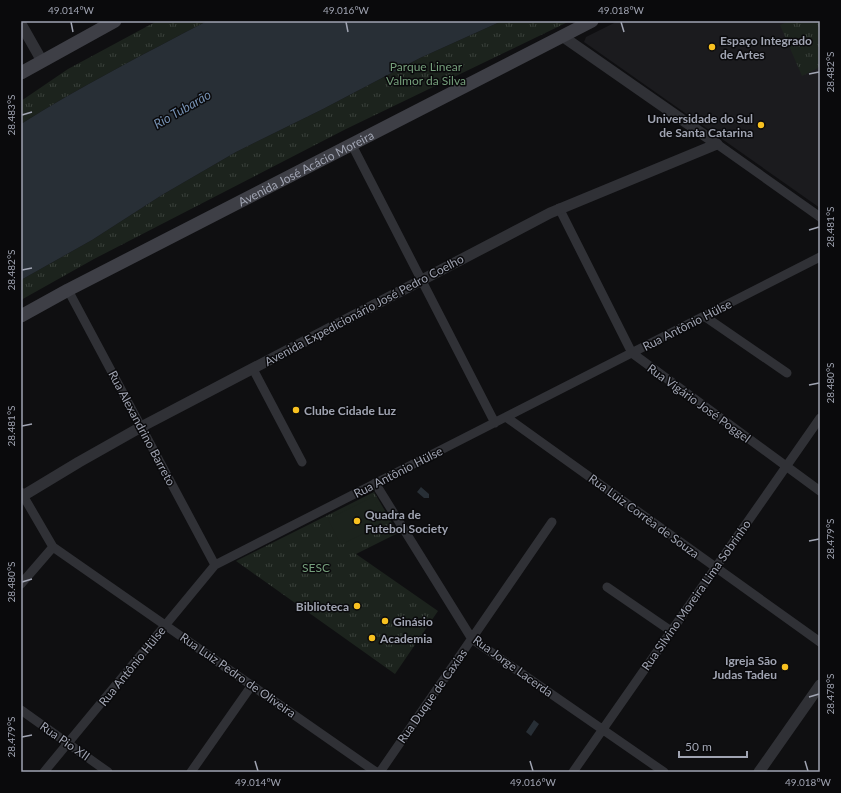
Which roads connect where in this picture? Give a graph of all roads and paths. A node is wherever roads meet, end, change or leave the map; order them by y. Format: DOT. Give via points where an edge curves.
graph roads {
  1 [pos="115,21"];
  2 [pos="592,21"];
  3 [pos="21,24"];
  4 [pos="562,36"];
  5 [pos="42,61"];
  6 [pos="21,73"];
  7 [pos="717,144"];
  8 [pos="352,145"];
  9 [pos="559,208"];
  10 [pos="820,217"];
  11 [pos="820,257"];
  12 [pos="421,280"];
  13 [pos="68,290"];
  14 [pos="21,316"];
  15 [pos="704,316"];
  16 [pos="632,353"];
  17 [pos="253,369"];
  18 [pos="787,374"];
  19 [pos="506,417"];
  20 [pos="820,418"];
  21 [pos="495,423"];
  22 [pos="142,428"];
  23 [pos="302,462"];
  24 [pos="786,466"];
  25 [pos="376,483"];
  26 [pos="820,491"];
  27 [pos="22,495"];
  28 [pos="552,522"];
  29 [pos="53,546"];
  30 [pos="215,565"];
  31 [pos="716,568"];
  32 [pos="21,584"];
  33 [pos="607,587"];
  34 [pos="165,625"];
  35 [pos="671,631"];
  36 [pos="472,638"];
  37 [pos="820,642"];
  38 [pos="252,685"];
  39 [pos="820,685"];
  40 [pos="21,710"];
  41 [pos="603,729"];
  42 [pos="68,744"];
  43 [pos="44,772"];
  44 [pos="108,772"];
  45 [pos="191,772"];
  46 [pos="376,772"];
  47 [pos="380,772"];
  48 [pos="573,772"];
  49 [pos="664,772"];
  50 [pos="760,772"];
  1 -- 5 [label="main road"];
  2 -- 4 [label="main road, Avenida José Acácio Moreira"];
  3 -- 5 [label="street"];
  4 -- 7 [label="street"];
  4 -- 8 [label="main road, Avenida José Acácio Moreira"];
  5 -- 6 [label="main road"];
  7 -- 9 [label="street, Avenida Expedicionário José Pedro Coelho"];
  7 -- 10 [label="street"];
  8 -- 12 [label="street"];
  8 -- 13 [label="main road, Avenida José Acácio Moreira"];
  9 -- 12 [label="street, Avenida Expedicionário José Pedro Coelho"];
  9 -- 16 [label="street, Rua Vigário José Poggel"];
  11 -- 15 [label="street, Rua Antônio Hülse"];
  12 -- 17 [label="street, Avenida Expedicionário José Pedro Coelho"];
  12 -- 21 [label="street"];
  13 -- 14 [label="main road, Avenida José Acácio Moreira"];
  13 -- 22 [label="street, Rua Alexandrino Barreto"];
  15 -- 16 [label="street, Rua Antônio Hülse"];
  15 -- 18 [label="street"];
  16 -- 19 [label="street, Rua Antônio Hülse"];
  16 -- 24 [label="street, Rua Vigário José Poggel"];
  17 -- 22 [label="street, Avenida Expedicionário José Pedro Coelho"];
  17 -- 23 [label="street"];
  19 -- 21 [label="street, Rua Antônio Hülse"];
  19 -- 31 [label="street, Rua Luiz Corrêa de Souza"];
  20 -- 24 [label="street, Rua Silvino Moreira Lima Sobrinho"];
  21 -- 25 [label="street, Rua Antônio Hülse"];
  22 -- 27 [label="street, Avenida Expedicionário José Pedro Coelho"];
  22 -- 30 [label="street, Rua Alexandrino Barreto"];
  24 -- 26 [label="street, Rua Vigário José Poggel"];
  24 -- 31 [label="street, Rua Silvino Moreira Lima Sobrinho"];
  25 -- 30 [label="street, Rua Antônio Hülse"];
  25 -- 36 [label="street, Rua Jorge Lacerda"];
  27 -- 29 [label="street, Rua Luiz Pedro de Oliveira"];
  28 -- 36 [label="street, Rua Duque de Caxias"];
  29 -- 32 [label="street"];
  29 -- 34 [label="street, Rua Luiz Pedro de Oliveira"];
  30 -- 34 [label="street, Rua Antônio Hülse"];
  31 -- 35 [label="street, Rua Silvino Moreira Lima Sobrinho"];
  31 -- 37 [label="street, Rua Luiz Corrêa de Souza"];
  33 -- 35 [label="street"];
  34 -- 38 [label="street, Rua Luiz Pedro de Oliveira"];
  34 -- 42 [label="street, Rua Antônio Hülse"];
  35 -- 41 [label="street, Rua Silvino Moreira Lima Sobrinho"];
  36 -- 41 [label="street, Rua Jorge Lacerda"];
  36 -- 47 [label="street, Rua Duque de Caxias"];
  38 -- 45 [label="street"];
  38 -- 46 [label="street, Rua Luiz Pedro de Oliveira"];
  39 -- 50 [label="street"];
  40 -- 42 [label="street, Rua Pio XII"];
  41 -- 48 [label="street, Rua Silvino Moreira Lima Sobrinho"];
  41 -- 49 [label="street, Rua Jorge Lacerda"];
  42 -- 43 [label="street, Rua Antônio Hülse"];
  42 -- 44 [label="street, Rua Pio XII"];
}
